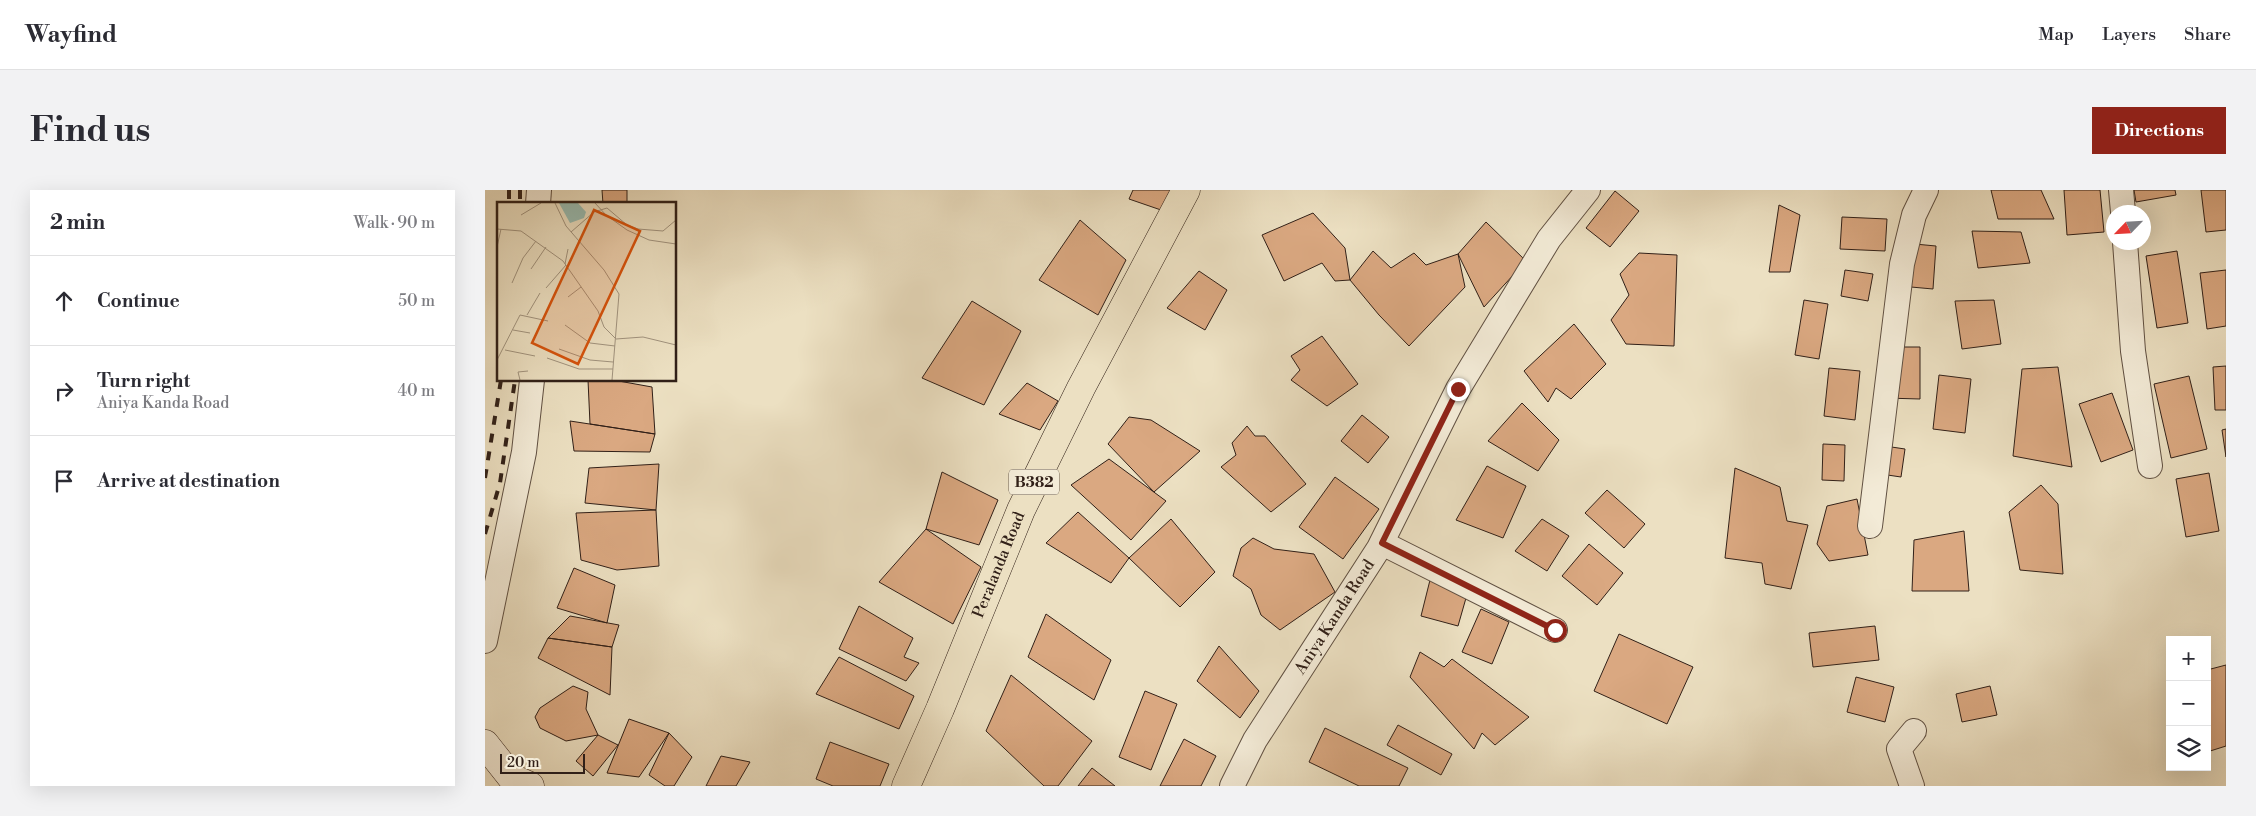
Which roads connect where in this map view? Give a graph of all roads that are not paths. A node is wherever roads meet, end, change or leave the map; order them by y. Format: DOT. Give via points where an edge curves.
graph roads {
  1 [pos="1186,190"];
  2 [pos="1588,190"];
  3 [pos="1927,190"];
  4 [pos="2121,190"];
  5 [pos="2122,205"];
  6 [pos="2126,250"];
  7 [pos="531,381"];
  8 [pos="2150,466"];
  9 [pos="1870,526"];
  10 [pos="1382,543"];
  11 [pos="1555,630"];
  12 [pos="485,641"];
  13 [pos="1914,731"];
  14 [pos="485,744"];
  15 [pos="530,786"];
  16 [pos="906,786"];
  17 [pos="1232,786"];
  18 [pos="1911,786"];
  1 -- 16 [label="main road, Peralanda Road / B382" via="1081,388 1021,510"];
  2 -- 10 [label="street, Aniya Kanda Road" via="1549,239 1458,389"];
  3 -- 9 [label="street" via="1913,215 1902,264"];
  4 -- 5 [label="street"];
  6 -- 8 [label="street" via="2133,351"];
  7 -- 12 [label="street" via="524,452"];
  10 -- 11 [label="street"];
  10 -- 17 [label="street, Aniya Kanda Road" via="1255,740"];
  13 -- 18 [label="street" via="1899,749"];
  14 -- 15 [label="street" via="511,778"];
}
